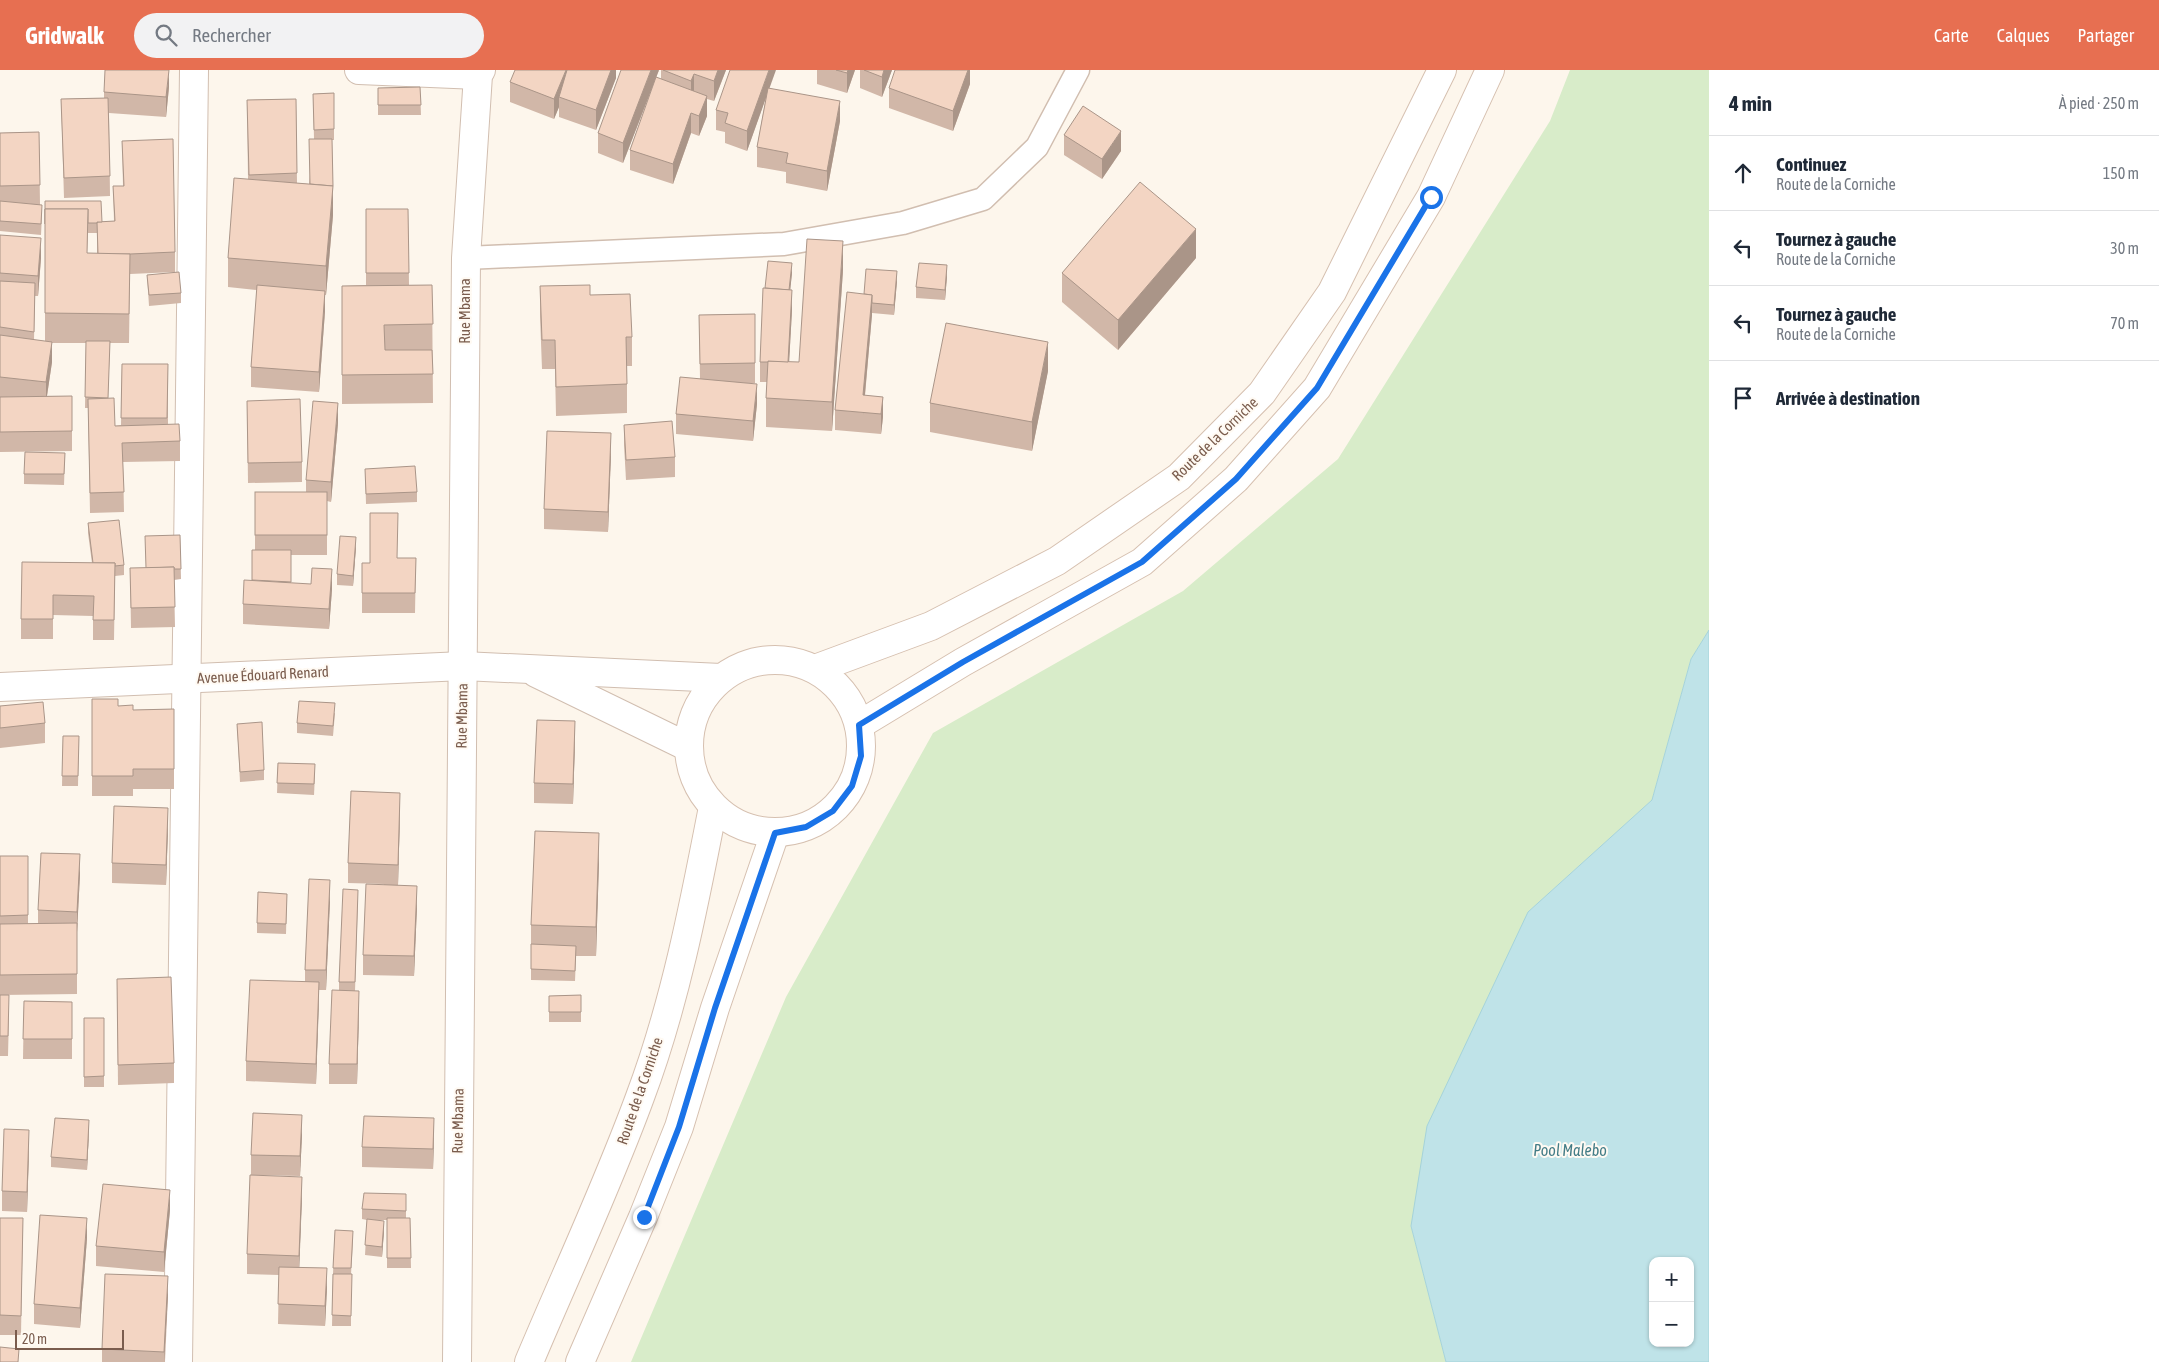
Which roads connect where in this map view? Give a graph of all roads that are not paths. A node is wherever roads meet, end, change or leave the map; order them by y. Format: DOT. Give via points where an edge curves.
graph roads {
  1 [pos="194,70"];
  2 [pos="359,70"];
  3 [pos="1078,70"];
  4 [pos="1442,70"];
  5 [pos="1490,70"];
  6 [pos="480,73"];
  7 [pos="466,258"];
  8 [pos="463,666"];
  9 [pos="526,668"];
  10 [pos="815,669"];
  11 [pos="188,678"];
  12 [pos="721,678"];
  13 [pos="0,687"];
  14 [pos="859,725"];
  15 [pos="688,747"];
  16 [pos="713,807"];
  17 [pos="775,833"];
  18 [pos="178,1362"];
  19 [pos="457,1362"];
  20 [pos="529,1362"];
  21 [pos="580,1362"];
  1 -- 11 [label="street"];
  2 -- 6 [label="street"];
  3 -- 7 [label="lane" via="1037,147 983,199 904,223 784,244"];
  4 -- 10 [label="street, Route de la Corniche" via="1332,292 1262,393 1179,477 1056,561 931,626"];
  5 -- 14 [label="street" via="1431,197 1317,388 1236,479 1142,562 963,662"];
  6 -- 7 [label="street, Rue Mbama"];
  7 -- 8 [label="street, Rue Mbama"];
  8 -- 9 [label="street, Avenue Édouard Renard"];
  8 -- 11 [label="street, Avenue Édouard Renard"];
  8 -- 19 [label="street, Rue Mbama"];
  9 -- 12 [label="street, Avenue Édouard Renard"];
  9 -- 15 [label="street, Avenue Édouard Renard"];
  10 -- 12 [label="street" via="783,660 751,663"];
  10 -- 14 [label="street" via="835,683 850,702"];
  11 -- 13 [label="street, Avenue Édouard Renard"];
  11 -- 18 [label="street"];
  12 -- 15 [label="street" via="703,697 692,721"];
  14 -- 17 [label="street" via="861,756 852,786 838,805 806,827"];
  15 -- 16 [label="street" via="690,769 699,790"];
  16 -- 17 [label="street" via="742,826"];
  16 -- 20 [label="street, Route de la Corniche" via="677,977 641,1095"];
  17 -- 21 [label="street" via="715,1008 679,1127 644,1217"];
}
